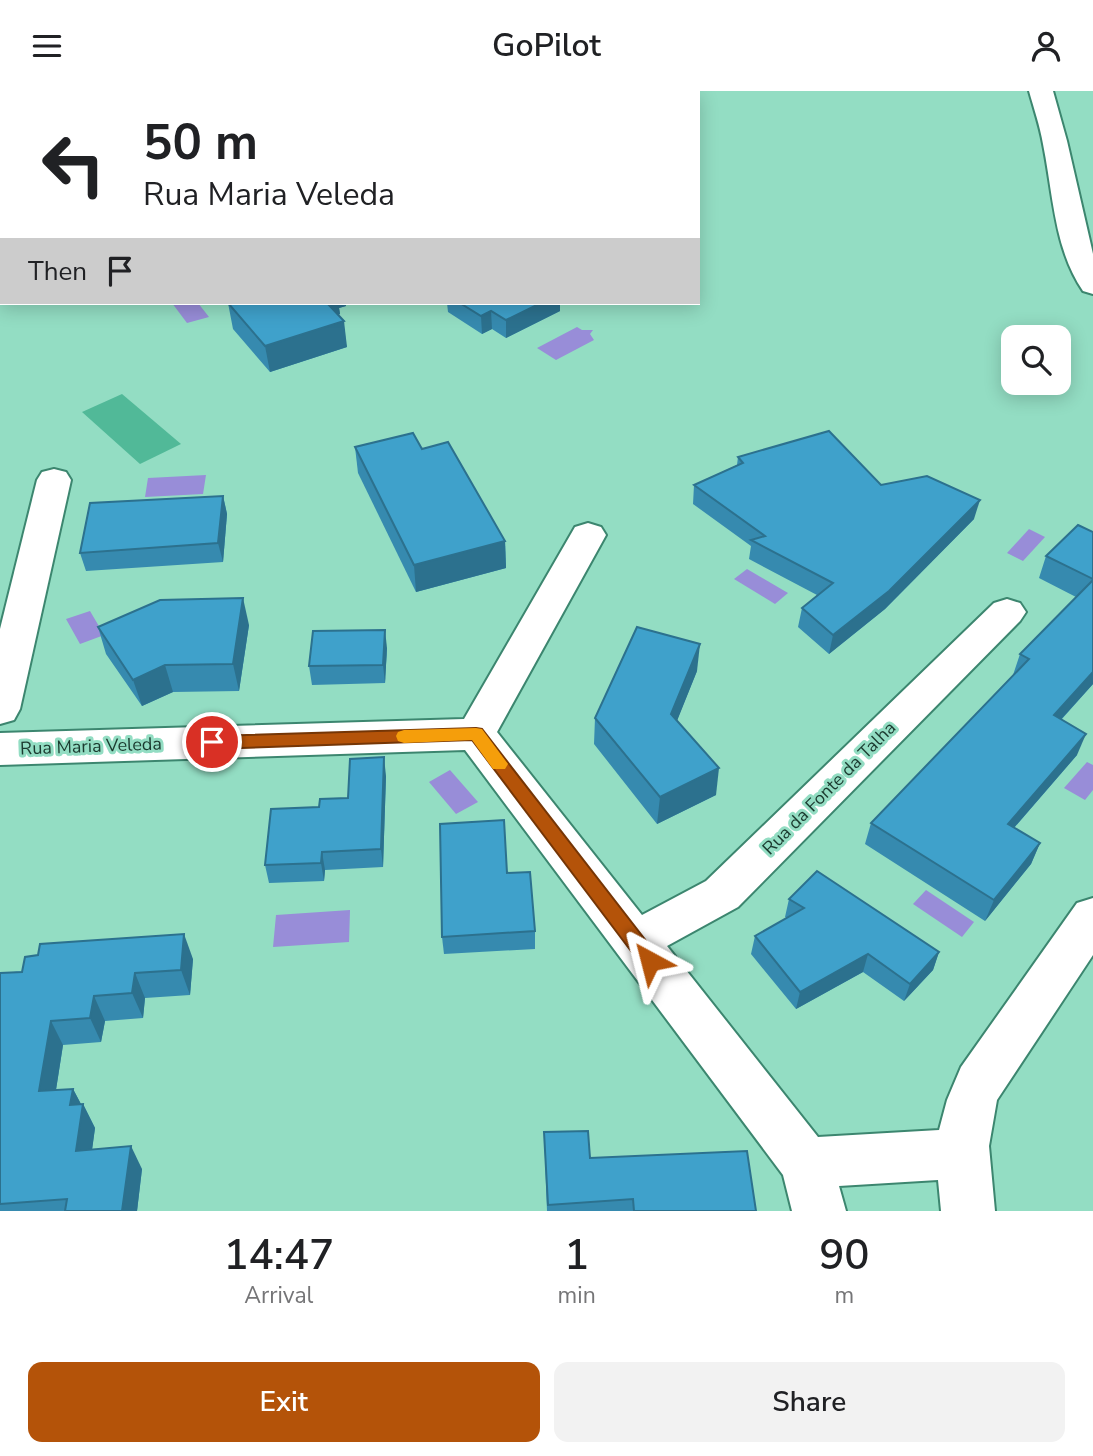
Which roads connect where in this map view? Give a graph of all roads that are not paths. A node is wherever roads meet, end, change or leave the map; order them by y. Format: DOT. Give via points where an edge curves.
graph roads {
  1 [pos="1041,91"];
  2 [pos="1093,285"];
  3 [pos="54,480"];
  4 [pos="588,535"];
  5 [pos="1007,612"];
  6 [pos="0,709"];
  7 [pos="476,734"];
  8 [pos="0,749"];
  9 [pos="1093,917"];
  10 [pos="635,941"];
  11 [pos="961,1154"];
  12 [pos="806,1163"];
  13 [pos="819,1211"];
  14 [pos="968,1211"];
  1 -- 2 [label="street" via="1075,245"];
  3 -- 6 [label="street"];
  4 -- 7 [label="street"];
  5 -- 10 [label="street, Rua da Fonte da Talha" via="722,894"];
  7 -- 8 [label="street, Rua Maria Veleda"];
  7 -- 10 [label="street"];
  9 -- 11 [label="street" via="979,1083 966,1113"];
  10 -- 12 [label="street"];
  11 -- 12 [label="street"];
  11 -- 14 [label="street"];
  12 -- 13 [label="street"];
}
